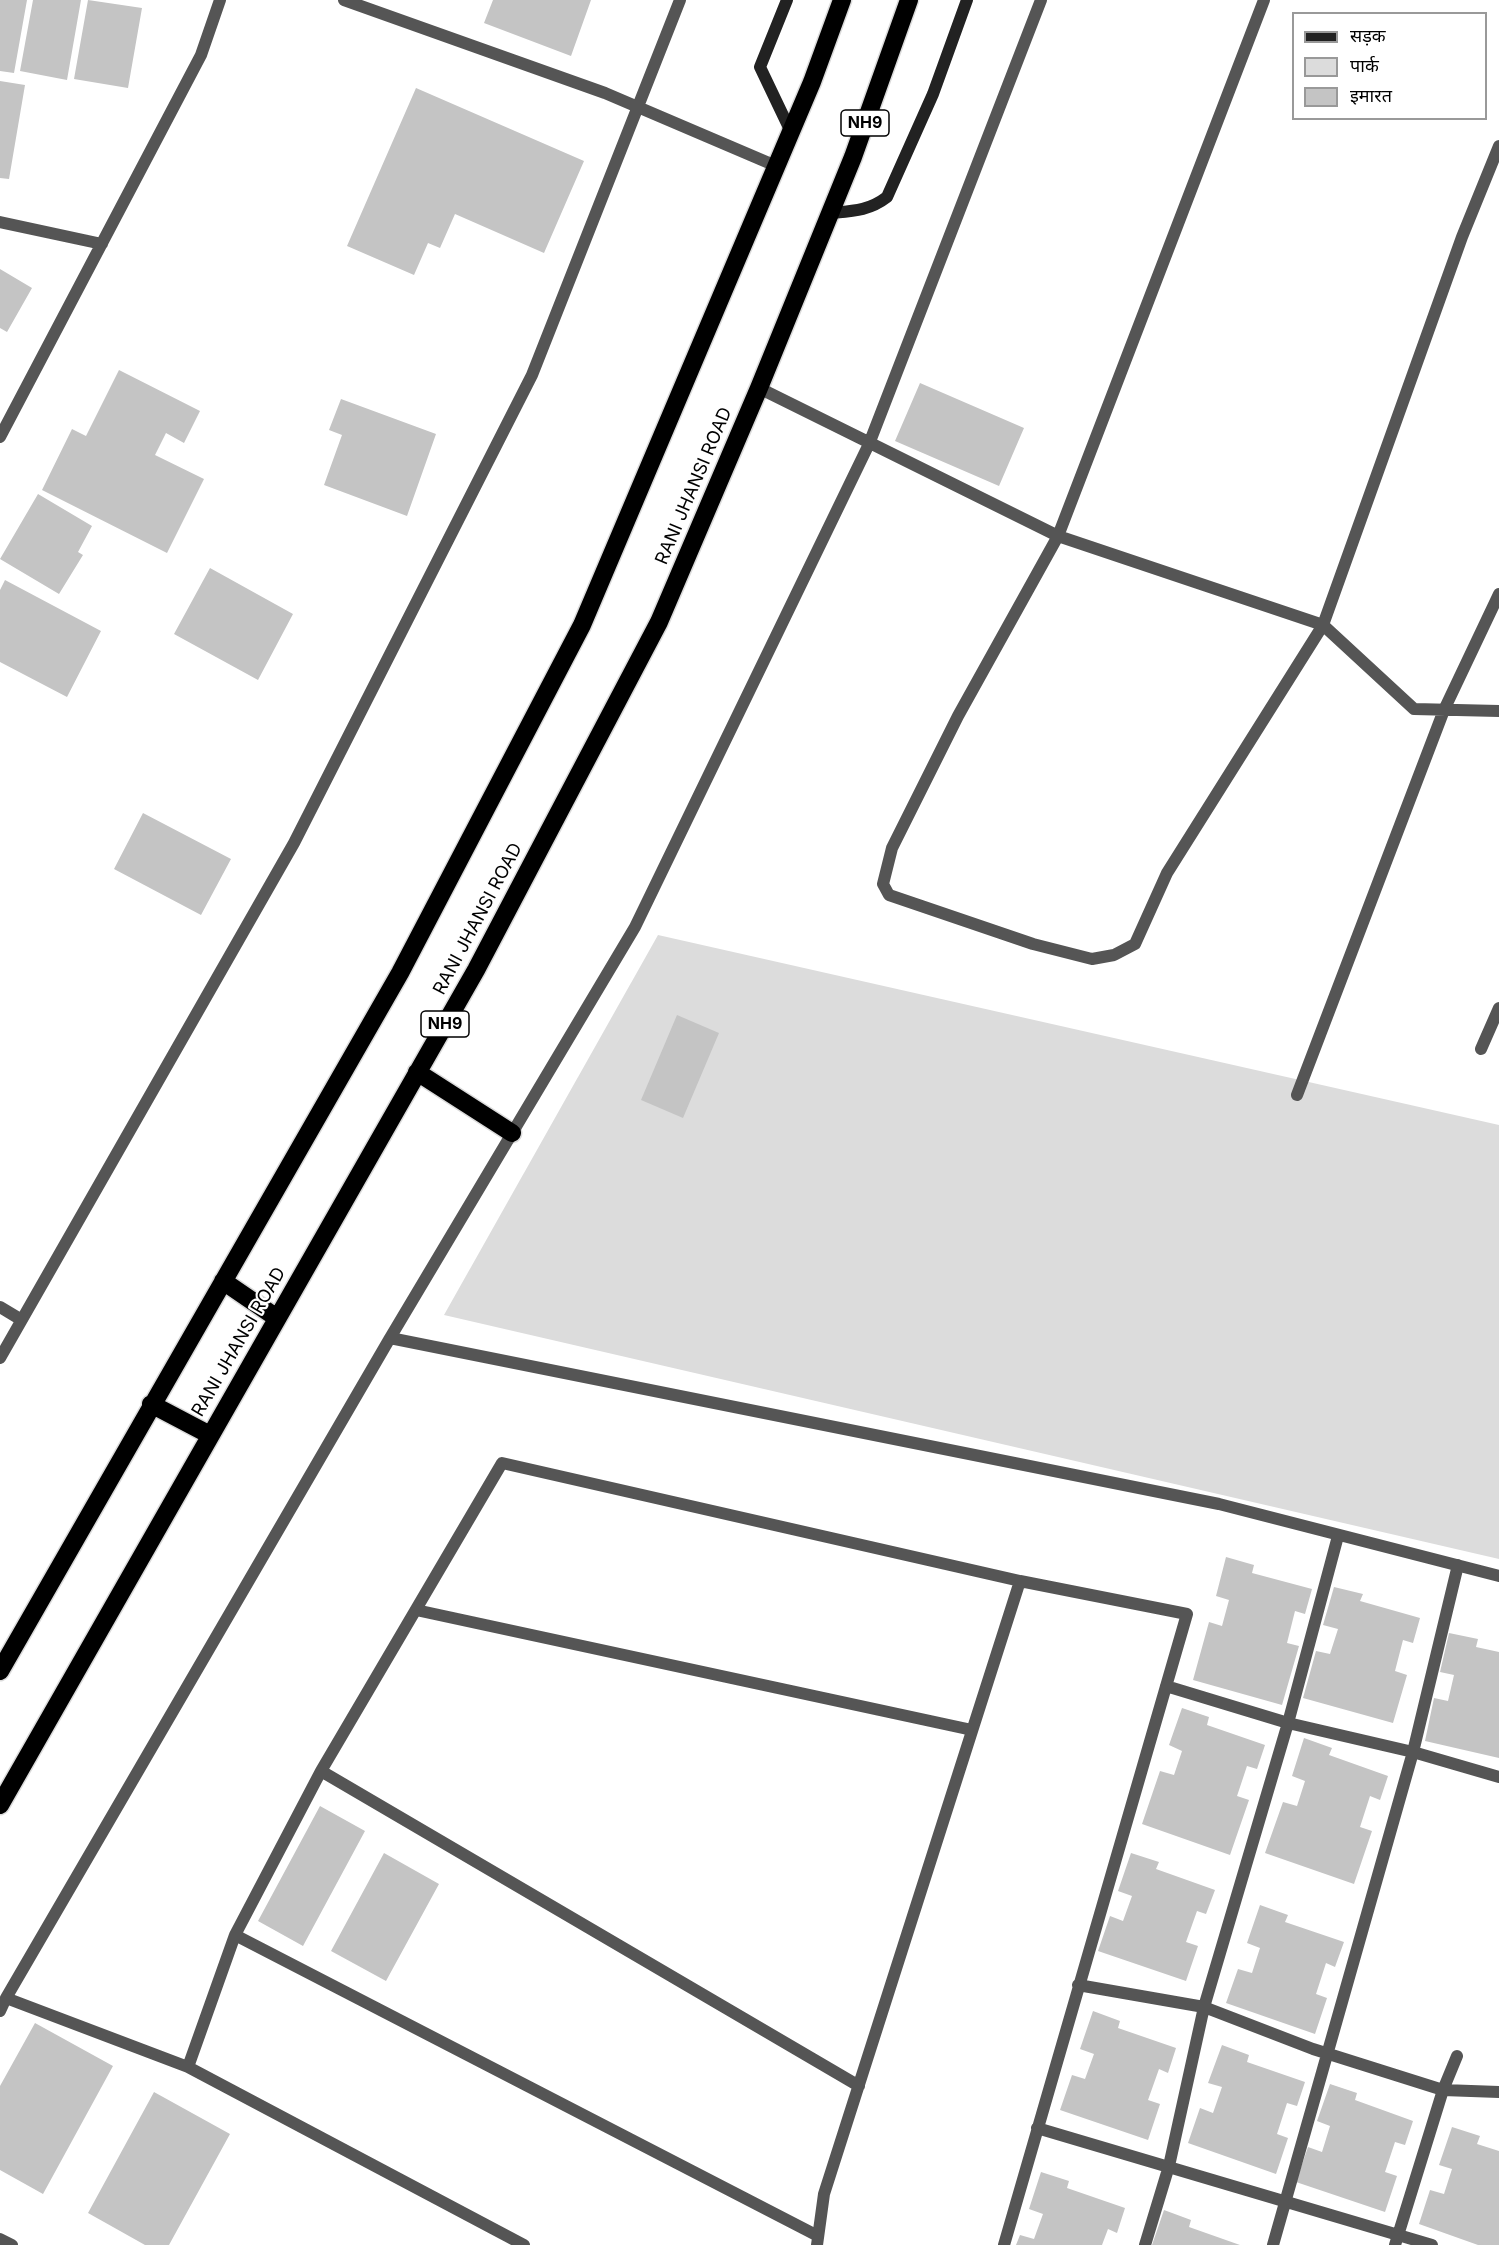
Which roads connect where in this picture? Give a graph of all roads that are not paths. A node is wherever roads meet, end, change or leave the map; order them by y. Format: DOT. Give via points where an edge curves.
graph roads {
  1 [pos="220,0"];
  2 [pos="344,0"];
  3 [pos="680,0"];
  4 [pos="787,0"];
  5 [pos="909,0"];
  6 [pos="967,0"];
  7 [pos="1041,0"];
  8 [pos="1264,0"];
  9 [pos="841,2"];
  10 [pos="637,106"];
  11 [pos="791,132"];
  12 [pos="1499,146"];
  13 [pos="776,166"];
  14 [pos="830,213"];
  15 [pos="0,222"];
  16 [pos="102,244"];
  17 [pos="759,388"];
  18 [pos="0,437"];
  19 [pos="869,444"];
  20 [pos="1058,536"];
  21 [pos="1499,594"];
  22 [pos="1323,625"];
  23 [pos="1444,710"];
  24 [pos="1499,711"];
  25 [pos="1499,1008"];
  26 [pos="1481,1048"];
  27 [pos="417,1072"];
  28 [pos="1297,1095"];
  29 [pos="512,1133"];
  30 [pos="224,1281"];
  31 [pos="0,1307"];
  32 [pos="278,1318"];
  33 [pos="20,1319"];
  34 [pos="390,1338"];
  35 [pos="0,1358"];
  36 [pos="151,1404"];
  37 [pos="210,1435"];
  38 [pos="1338,1536"];
  39 [pos="1458,1565"];
  40 [pos="1499,1576"];
  41 [pos="1020,1581"];
  42 [pos="416,1610"];
  43 [pos="0,1671"];
  44 [pos="1166,1686"];
  45 [pos="1288,1723"];
  46 [pos="972,1730"];
  47 [pos="1413,1752"];
  48 [pos="321,1771"];
  49 [pos="1499,1777"];
  50 [pos="0,1805"];
  51 [pos="235,1935"];
  52 [pos="1078,1985"];
  53 [pos="6,1998"];
  54 [pos="1204,2007"];
  55 [pos="0,2011"];
  56 [pos="1327,2052"];
  57 [pos="1457,2056"];
  58 [pos="188,2067"];
  59 [pos="859,2086"];
  60 [pos="1443,2090"];
  61 [pos="1499,2092"];
  62 [pos="1037,2127"];
  63 [pos="1169,2166"];
  64 [pos="1283,2201"];
  65 [pos="0,2239"];
  66 [pos="818,2240"];
  67 [pos="1397,2240"];
  68 [pos="12,2245"];
  69 [pos="524,2245"];
  70 [pos="1004,2245"];
  71 [pos="1145,2245"];
  72 [pos="1273,2245"];
  73 [pos="1432,2245"];
  1 -- 16 [label="street" via="201,55"];
  2 -- 10 [label="street"];
  3 -- 10 [label="street"];
  4 -- 11 [label="main road" via="760,67"];
  5 -- 14 [label="highway, NH9"];
  6 -- 14 [label="main road" via="933,94 887,197 863,210"];
  7 -- 19 [label="street"];
  8 -- 20 [label="street"];
  9 -- 11 [label="highway"];
  10 -- 13 [label="street"];
  10 -- 33 [label="street" via="532,375 294,843"];
  11 -- 13 [label="highway"];
  12 -- 22 [label="street" via="1462,237"];
  13 -- 30 [label="highway" via="582,625 400,972"];
  14 -- 17 [label="highway, RANI JHANSI ROAD / NH9"];
  15 -- 16 [label="street"];
  16 -- 18 [label="street"];
  17 -- 19 [label="street"];
  17 -- 27 [label="highway, RANI JHANSI ROAD / NH9" via="658,622 476,970"];
  19 -- 20 [label="street"];
  19 -- 29 [label="street" via="635,927"];
  20 -- 22 [label="street"];
  20 -- 22 [label="street" via="958,716 892,848 883,884 889,895 1033,944 1092,959 1114,955 1135,944 1167,873"];
  21 -- 23 [label="street"];
  22 -- 23 [label="street" via="1414,710"];
  23 -- 24 [label="street"];
  23 -- 28 [label="street"];
  25 -- 26 [label="street"];
  27 -- 29 [label="highway"];
  27 -- 32 [label="highway, RANI JHANSI ROAD / NH9"];
  29 -- 34 [label="street"];
  30 -- 32 [label="highway"];
  30 -- 36 [label="highway"];
  31 -- 33 [label="street"];
  32 -- 37 [label="highway, RANI JHANSI ROAD / NH9"];
  33 -- 35 [label="street"];
  34 -- 38 [label="street" via="1219,1504"];
  34 -- 53 [label="street"];
  36 -- 37 [label="highway"];
  36 -- 43 [label="highway"];
  37 -- 50 [label="highway, RANI JHANSI ROAD / NH9"];
  38 -- 39 [label="street"];
  38 -- 45 [label="street"];
  39 -- 40 [label="street"];
  39 -- 47 [label="street"];
  41 -- 42 [label="street" via="502,1463"];
  41 -- 44 [label="street" via="1187,1614"];
  41 -- 46 [label="street"];
  42 -- 46 [label="street"];
  42 -- 48 [label="street"];
  44 -- 45 [label="street"];
  44 -- 52 [label="street"];
  45 -- 47 [label="street"];
  45 -- 54 [label="street"];
  46 -- 59 [label="street"];
  47 -- 49 [label="street"];
  47 -- 56 [label="street"];
  48 -- 51 [label="street"];
  48 -- 59 [label="street"];
  51 -- 58 [label="street"];
  51 -- 66 [label="street"];
  52 -- 54 [label="street"];
  52 -- 62 [label="street"];
  53 -- 55 [label="street"];
  53 -- 58 [label="street"];
  54 -- 56 [label="street"];
  54 -- 63 [label="street"];
  56 -- 60 [label="street"];
  56 -- 64 [label="street"];
  57 -- 60 [label="street"];
  58 -- 69 [label="street"];
  59 -- 66 [label="street" via="824,2194"];
  60 -- 61 [label="street"];
  60 -- 67 [label="street"];
  62 -- 63 [label="street"];
  62 -- 70 [label="street"];
  63 -- 64 [label="street"];
  63 -- 71 [label="street"];
  64 -- 67 [label="street"];
  64 -- 72 [label="street"];
  65 -- 68 [label="street"];
  67 -- 73 [label="street"];
}
